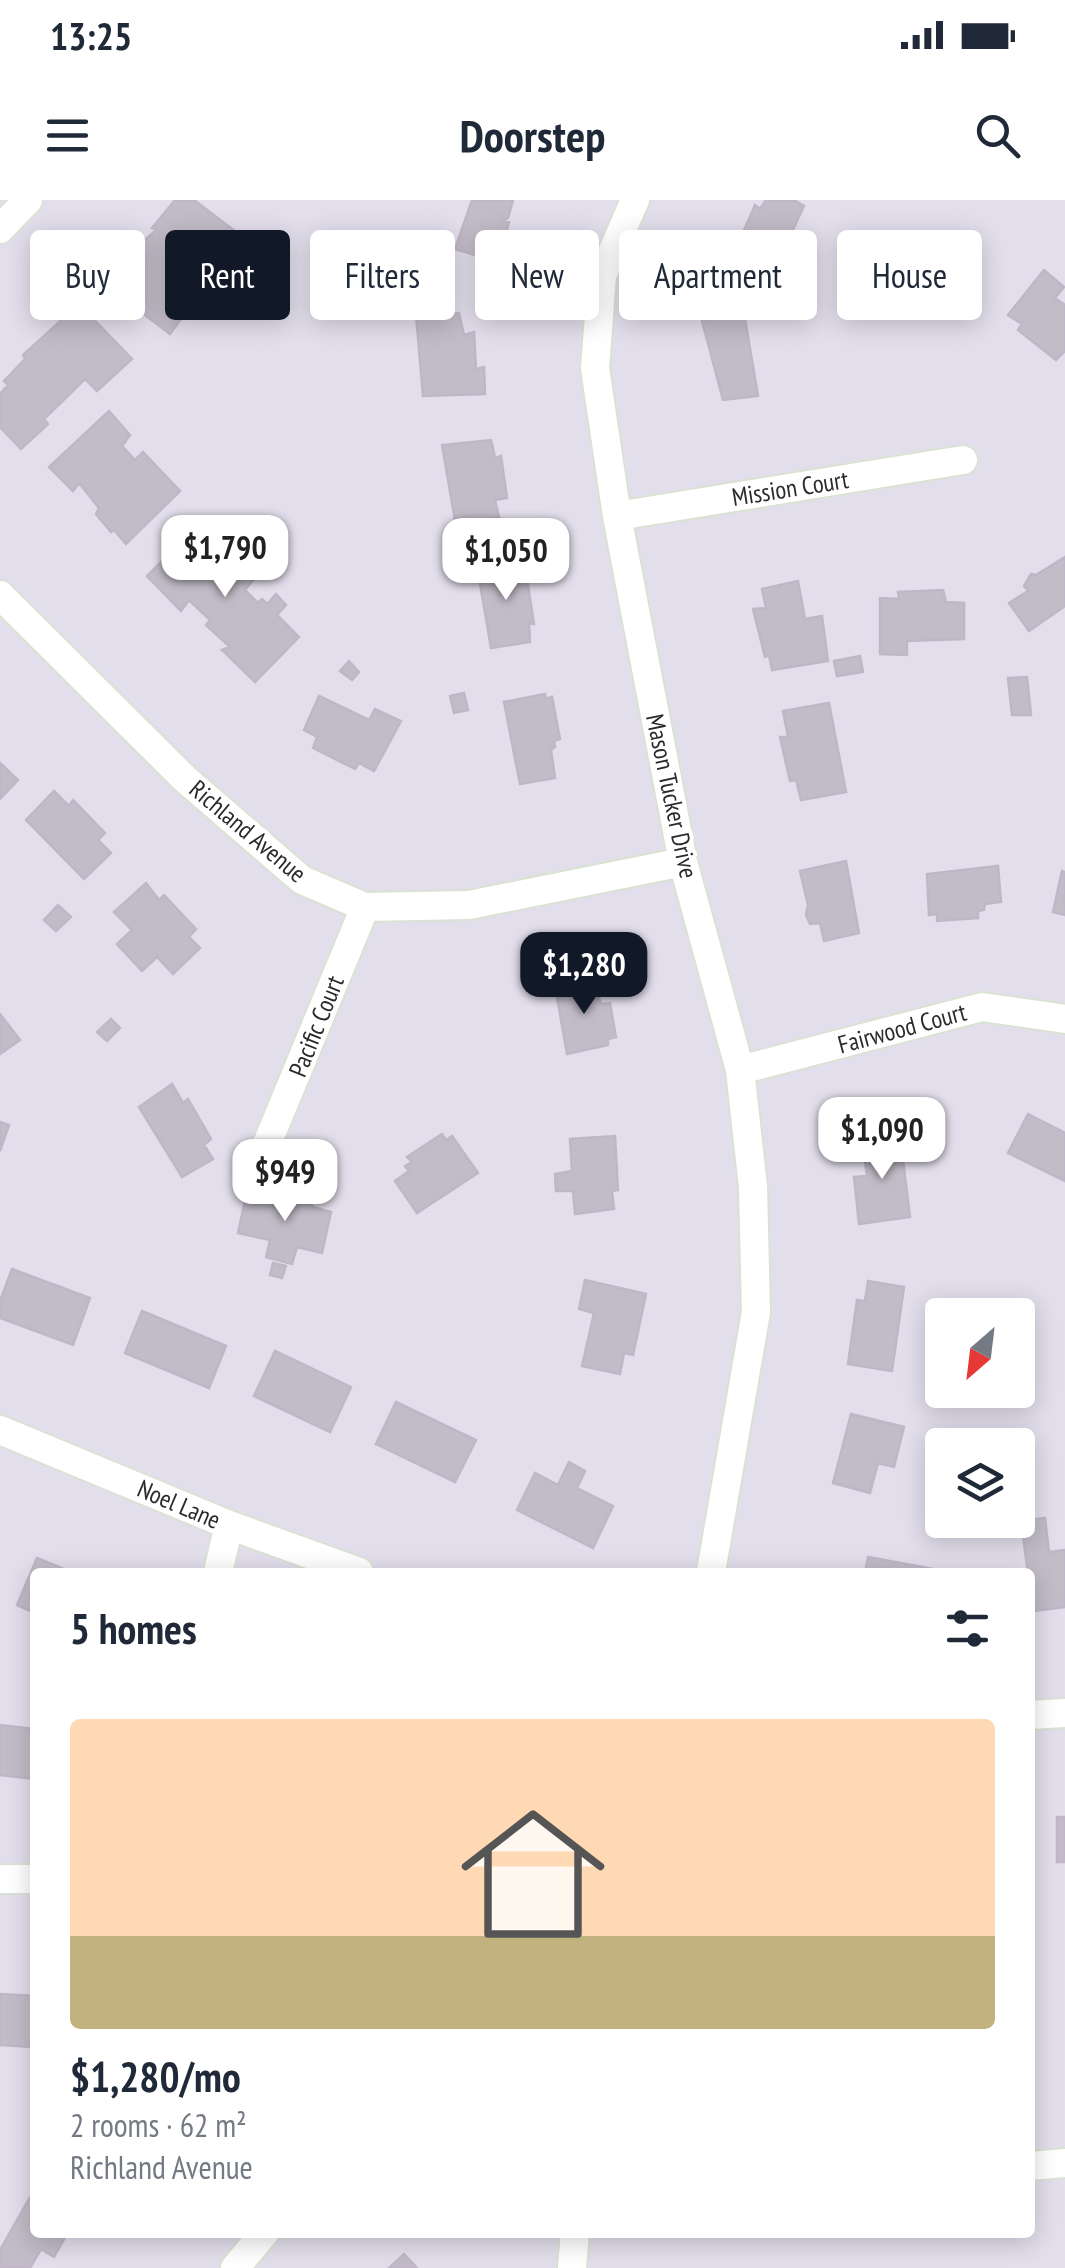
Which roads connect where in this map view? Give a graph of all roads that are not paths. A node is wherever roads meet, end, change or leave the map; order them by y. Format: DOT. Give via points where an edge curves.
graph roads {
  1 [pos="28,200"];
  2 [pos="634,200"];
  3 [pos="0,229"];
  4 [pos="963,460"];
  5 [pos="617,516"];
  6 [pos="0,594"];
  7 [pos="683,862"];
  8 [pos="365,907"];
  9 [pos="1065,1020"];
  10 [pos="740,1070"];
  11 [pos="267,1144"];
  12 [pos="0,1430"];
  13 [pos="229,1525"];
  14 [pos="219,1568"];
  15 [pos="348,1568"];
  16 [pos="712,1568"];
  17 [pos="1065,1713"];
  18 [pos="1035,1715"];
  19 [pos="0,1879"];
  20 [pos="30,1879"];
  21 [pos="1065,2163"];
  22 [pos="1035,2166"];
  23 [pos="260,2238"];
  24 [pos="574,2238"];
  25 [pos="235,2268"];
  26 [pos="572,2268"];
  1 -- 3 [label="street"];
  2 -- 5 [label="street, Mason Tucker Drive" via="602,276 595,368"];
  4 -- 5 [label="street, Mission Court"];
  5 -- 7 [label="street, Mason Tucker Drive"];
  6 -- 8 [label="street, Richland Avenue" via="185,778 302,880"];
  7 -- 8 [label="street, Richland Avenue" via="469,905"];
  7 -- 10 [label="street, Mason Tucker Drive"];
  8 -- 11 [label="street, Pacific Court"];
  9 -- 10 [label="street, Fairwood Court" via="982,1006"];
  10 -- 16 [label="street, Mason Tucker Drive" via="756,1312"];
  12 -- 13 [label="street, Noel Lane"];
  13 -- 14 [label="street"];
  13 -- 15 [label="street, Noel Lane"];
  17 -- 18 [label="street"];
  19 -- 20 [label="street"];
  21 -- 22 [label="street"];
  23 -- 25 [label="street"];
  24 -- 26 [label="street"];
}
